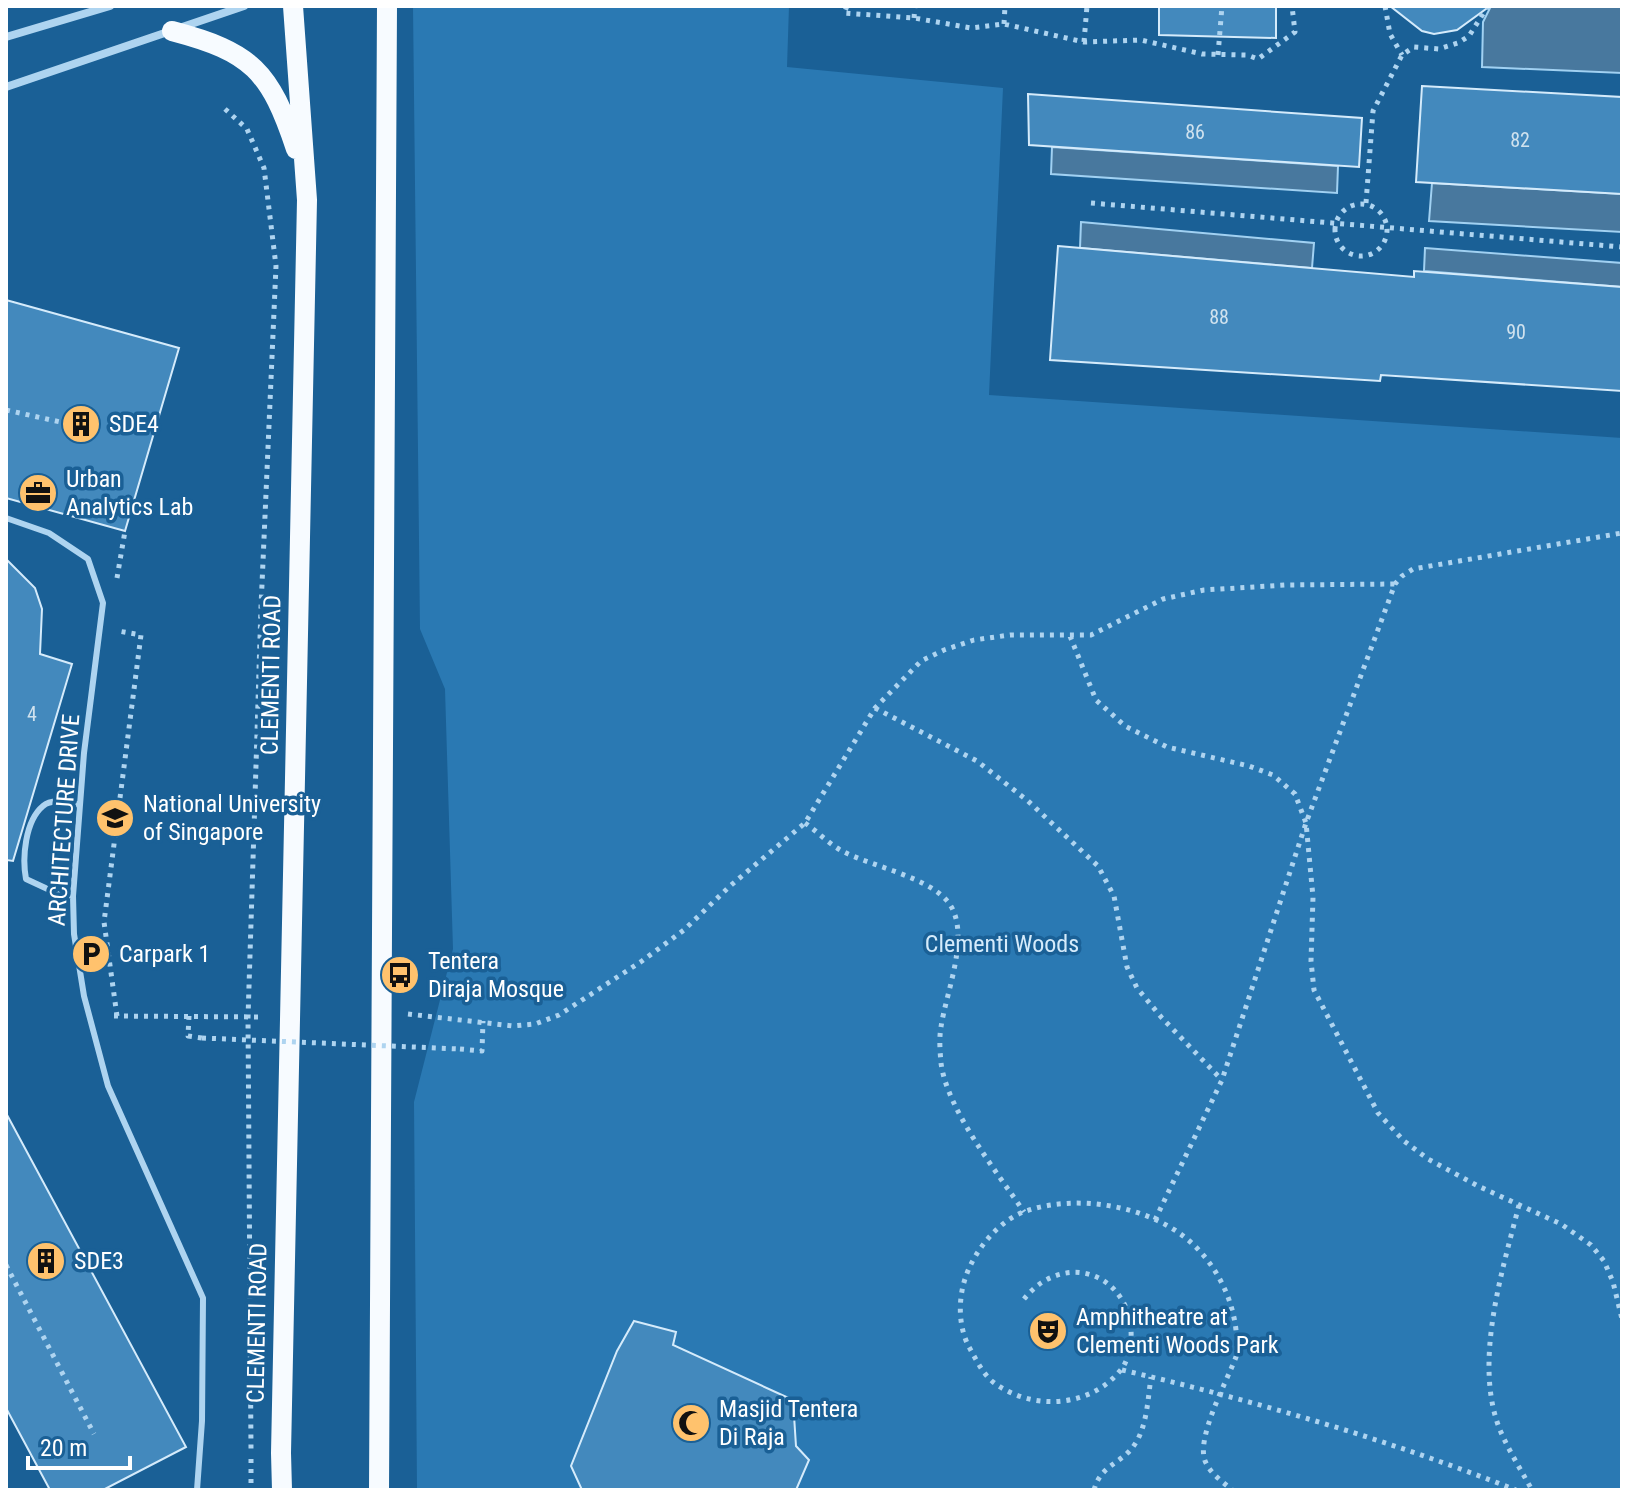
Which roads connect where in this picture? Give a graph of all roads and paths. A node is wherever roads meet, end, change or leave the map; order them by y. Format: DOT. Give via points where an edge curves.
graph roads {
  1 [pos="110,6"];
  2 [pos="244,6"];
  3 [pos="293,6"];
  4 [pos="387,6"];
  5 [pos="847,6"];
  6 [pos="915,6"];
  7 [pos="1005,6"];
  8 [pos="1087,6"];
  9 [pos="1222,6"];
  10 [pos="1292,6"];
  11 [pos="1385,6"];
  12 [pos="1488,6"];
  13 [pos="914,18"];
  14 [pos="1004,24"];
  15 [pos="172,31"];
  16 [pos="6,37"];
  17 [pos="1084,42"];
  18 [pos="1218,55"];
  19 [pos="1402,55"];
  20 [pos="6,87"];
  21 [pos="225,109"];
  22 [pos="307,200"];
  23 [pos="1091,203"];
  24 [pos="1366,203"];
  25 [pos="1336,225"];
  26 [pos="1389,229"];
  27 [pos="1622,247"];
  28 [pos="6,410"];
  29 [pos="101,431"];
  30 [pos="6,518"];
  31 [pos="125,531"];
  32 [pos="1622,533"];
  33 [pos="1395,584"];
  34 [pos="115,587"];
  35 [pos="108,629"];
  36 [pos="1070,636"];
  37 [pos="875,708"];
  38 [pos="80,805"];
  39 [pos="805,823"];
  40 [pos="1306,823"];
  41 [pos="73,896"];
  42 [pos="382,1012"];
  43 [pos="291,1015"];
  44 [pos="89,1016"];
  45 [pos="117,1016"];
  46 [pos="189,1016"];
  47 [pos="248,1018"];
  48 [pos="483,1021"];
  49 [pos="1222,1080"];
  50 [pos="1519,1205"];
  51 [pos="1024,1212"];
  52 [pos="1155,1220"];
  53 [pos="6,1265"];
  54 [pos="1024,1299"];
  55 [pos="1622,1319"];
  56 [pos="1122,1370"];
  57 [pos="1151,1377"];
  58 [pos="1222,1394"];
  59 [pos="94,1434"];
  60 [pos="197,1490"];
  61 [pos="251,1490"];
  62 [pos="282,1490"];
  63 [pos="379,1490"];
  64 [pos="1094,1490"];
  65 [pos="1232,1490"];
  66 [pos="1516,1490"];
  67 [pos="1532,1490"];
  1 -- 16 [label="street"];
  2 -- 15 [label="street"];
  3 -- 22 [label="main road, CLEMENTI ROAD"];
  4 -- 42 [label="main road"];
  5 -- 13 [label="path" via="844,13"];
  6 -- 13 [label="path"];
  7 -- 14 [label="path"];
  8 -- 17 [label="path"];
  9 -- 18 [label="path"];
  10 -- 18 [label="path" via="1295,32 1258,59"];
  11 -- 19 [label="path" via="1390,34"];
  12 -- 19 [label="path" via="1469,36 1458,43 1439,49 1414,47"];
  13 -- 14 [label="path" via="971,28"];
  14 -- 17 [label="path"];
  15 -- 20 [label="street"];
  15 -- 22 [label="main road" via="229,50 270,85 297,151"];
  17 -- 18 [label="path" via="1141,40"];
  19 -- 24 [label="path" via="1373,111"];
  21 -- 47 [label="path" via="247,129 264,168 276,266"];
  22 -- 43 [label="main road, CLEMENTI ROAD"];
  23 -- 25 [label="path"];
  24 -- 25 [label="path" via="1345,208"];
  24 -- 26 [label="path" via="1383,212"];
  25 -- 26 [label="path"];
  25 -- 26 [label="path" via="1336,242 1347,253 1367,256 1383,248"];
  26 -- 27 [label="path"];
  28 -- 29 [label="path"];
  30 -- 38 [label="lane, ARCHITECTURE DRIVE" via="49,533 88,559 103,603"];
  31 -- 34 [label="path"];
  32 -- 33 [label="path" via="1413,569"];
  33 -- 36 [label="path" via="1204,590 1163,599 1091,635"];
  33 -- 40 [label="path"];
  35 -- 45 [label="path" via="141,635 104,922"];
  36 -- 37 [label="path" via="1010,635 944,650 921,661"];
  36 -- 40 [label="path" via="1096,700 1125,726 1167,747 1273,775 1295,794"];
  37 -- 39 [label="path"];
  37 -- 49 [label="path" via="977,761 1098,866 1114,896 1127,967 1137,988"];
  38 -- 41 [label="lane, ARCHITECTURE DRIVE"];
  38 -- 41 [label="lane" via="43,805 31,823 23,864 26,879"];
  39 -- 48 [label="path" via="684,930 559,1015 513,1026"];
  39 -- 51 [label="path" via="841,851 934,889 955,912 958,944 940,1031 941,1063 947,1089"];
  40 -- 49 [label="path"];
  40 -- 50 [label="path" via="1314,990 1378,1113 1428,1159"];
  41 -- 44 [label="lane, ARCHITECTURE DRIVE" via="74,934"];
  42 -- 48 [label="path"];
  42 -- 63 [label="main road"];
  43 -- 47 [label="path"];
  43 -- 62 [label="main road, CLEMENTI ROAD"];
  44 -- 45 [label="path"];
  44 -- 60 [label="lane, ARCHITECTURE DRIVE" via="108,1086 203,1298"];
  45 -- 46 [label="path"];
  46 -- 47 [label="path"];
  46 -- 48 [label="path, bridge" via="188,1036 202,1038 482,1051"];
  47 -- 61 [label="path"];
  49 -- 52 [label="path"];
  50 -- 55 [label="path" via="1591,1245 1609,1271"];
  50 -- 67 [label="path" via="1489,1369 1499,1428"];
  51 -- 52 [label="path" via="1090,1204"];
  51 -- 56 [label="path" via="982,1247 963,1284 962,1326 983,1372 1021,1396 1060,1402 1095,1392"];
  52 -- 58 [label="path" via="1188,1239 1212,1265 1229,1298 1238,1344"];
  53 -- 59 [label="path"];
  54 -- 56 [label="path" via="1039,1284 1060,1275 1084,1273 1105,1280 1121,1297 1131,1323"];
  56 -- 57 [label="path"];
  57 -- 58 [label="path"];
  57 -- 64 [label="path" via="1140,1435 1133,1448 1101,1473"];
  58 -- 65 [label="path" via="1203,1450 1206,1465"];
  58 -- 66 [label="path"];
}
